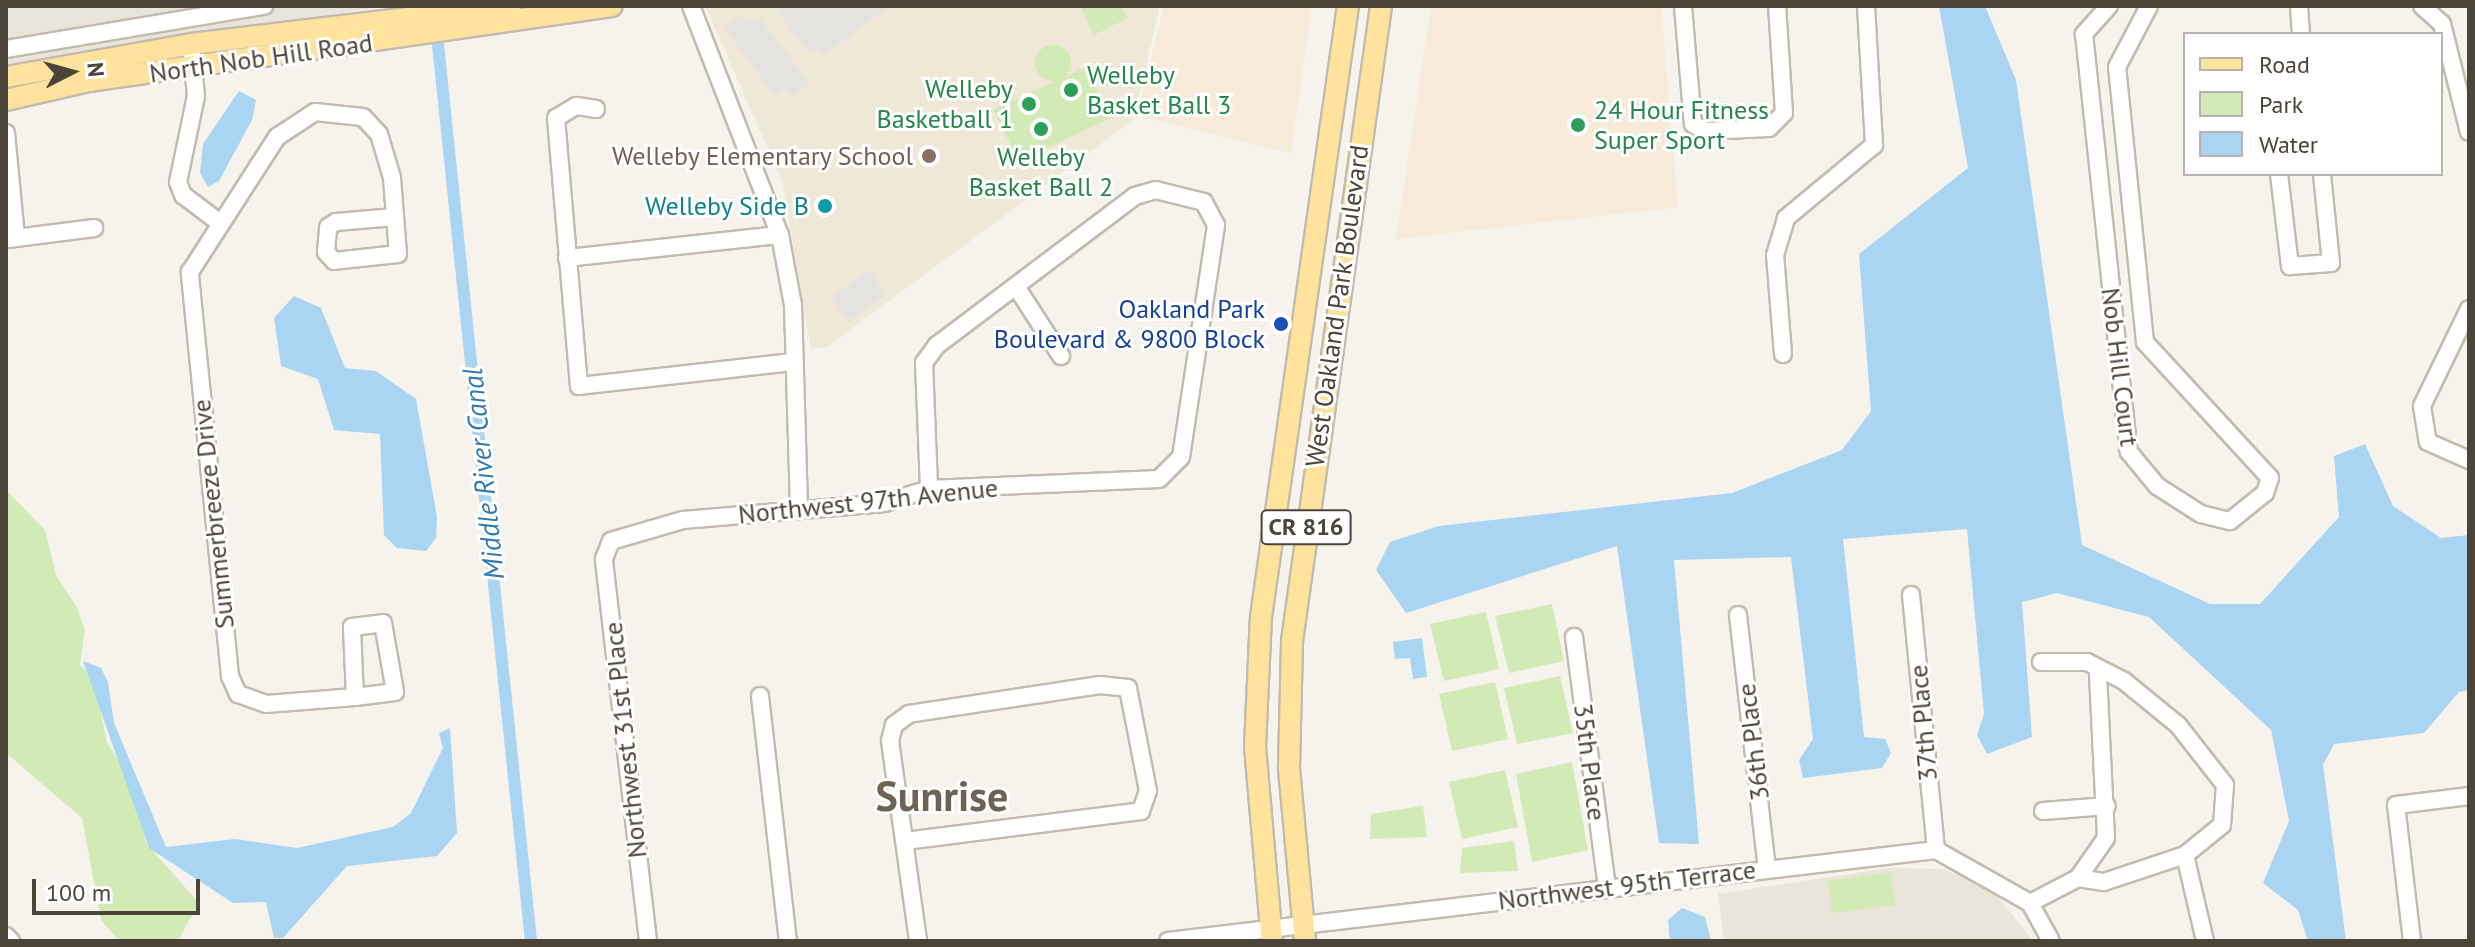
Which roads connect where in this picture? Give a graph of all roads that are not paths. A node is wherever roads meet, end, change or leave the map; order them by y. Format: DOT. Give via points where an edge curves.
graph roads {
  1 [pos="264,6"];
  2 [pos="510,6"];
  3 [pos="612,6"];
  4 [pos="691,6"];
  5 [pos="1348,6"];
  6 [pos="1381,6"];
  7 [pos="1683,6"];
  8 [pos="1777,6"];
  9 [pos="1866,6"];
  10 [pos="2109,6"];
  11 [pos="2149,6"];
  12 [pos="2299,6"];
  13 [pos="2431,8"];
  14 [pos="467,21"];
  15 [pos="412,28"];
  16 [pos="2301,32"];
  17 [pos="191,44"];
  18 [pos="6,49"];
  19 [pos="194,66"];
  20 [pos="6,77"];
  21 [pos="2465,87"];
  22 [pos="6,100"];
  23 [pos="596,109"];
  24 [pos="2469,132"];
  25 [pos="6,133"];
  26 [pos="2279,176"];
  27 [pos="2322,176"];
  28 [pos="6,192"];
  29 [pos="15,210"];
  30 [pos="395,217"];
  31 [pos="220,223"];
  32 [pos="94,228"];
  33 [pos="780,235"];
  34 [pos="11,238"];
  35 [pos="567,258"];
  36 [pos="1017,288"];
  37 [pos="2469,309"];
  38 [pos="1783,354"];
  39 [pos="1061,356"];
  40 [pos="794,362"];
  41 [pos="2469,460"];
  42 [pos="929,489"];
  43 [pos="799,508"];
  44 [pos="611,541"];
  45 [pos="1911,595"];
  46 [pos="1738,615"];
  47 [pos="1574,637"];
  48 [pos="2041,662"];
  49 [pos="2098,672"];
  50 [pos="760,696"];
  51 [pos="355,697"];
  52 [pos="2469,796"];
  53 [pos="2107,806"];
  54 [pos="2043,811"];
  55 [pos="905,841"];
  56 [pos="1936,850"];
  57 [pos="2185,855"];
  58 [pos="1767,868"];
  59 [pos="2078,878"];
  60 [pos="1607,888"];
  61 [pos="2030,903"];
  62 [pos="1304,934"];
  63 [pos="1271,935"];
  64 [pos="6,936"];
  65 [pos="11,941"];
  66 [pos="648,941"];
  67 [pos="788,941"];
  68 [pos="918,941"];
  69 [pos="1168,941"];
  70 [pos="2051,941"];
  71 [pos="2205,941"];
  72 [pos="2412,941"];
  1 -- 18 [label="street"];
  2 -- 14 [label="main road"];
  3 -- 14 [label="main road"];
  4 -- 33 [label="street"];
  5 -- 63 [label="main road, West Oakland Park Boulevard / CR 816" via="1261,617 1255,747"];
  6 -- 62 [label="main road, West Oakland Park Boulevard / CR 816" via="1292,641 1289,767"];
  7 -- 8 [label="street" via="1693,124 1705,131 1769,128 1784,113"];
  9 -- 38 [label="street" via="1874,145 1786,218 1775,255"];
  10 -- 11 [label="street, Nob Hill Court" via="2084,34 2129,452 2157,486 2201,514 2230,521 2265,493 2270,478 2145,342 2117,67"];
  12 -- 16 [label="street"];
  13 -- 21 [label="street"];
  14 -- 15 [label="main road, North Nob Hill Road"];
  15 -- 17 [label="main road, North Nob Hill Road"];
  15 -- 19 [label="main road, North Nob Hill Road"];
  17 -- 19 [label="street"];
  17 -- 20 [label="main road, North Nob Hill Road"];
  19 -- 22 [label="main road, North Nob Hill Road"];
  19 -- 31 [label="street" via="196,96 178,182 183,195"];
  21 -- 24 [label="street"];
  23 -- 35 [label="street" via="576,106 556,118"];
  25 -- 29 [label="street"];
  26 -- 27 [label="street" via="2290,266 2331,263"];
  28 -- 29 [label="street"];
  29 -- 34 [label="street"];
  30 -- 30 [label="street, Summerbreeze Drive" via="336,222 328,227 326,252 334,261 398,254"];
  30 -- 31 [label="street, Summerbreeze Drive" via="379,134 363,117 341,109 300,118 277,137"];
  31 -- 51 [label="street, Summerbreeze Drive" via="190,272 189,313 214,476 230,676 238,694 266,704"];
  32 -- 34 [label="street"];
  33 -- 35 [label="street"];
  33 -- 40 [label="street"];
  35 -- 40 [label="street" via="579,386"];
  36 -- 39 [label="street"];
  36 -- 42 [label="street" via="924,363"];
  36 -- 42 [label="street, Northwest 97th Avenue" via="1146,190 1204,202 1213,213 1174,471 1159,479"];
  37 -- 41 [label="street" via="2422,406 2428,442"];
  40 -- 43 [label="street"];
  42 -- 43 [label="street, Northwest 97th Avenue" via="884,503"];
  43 -- 44 [label="street, Northwest 97th Avenue" via="683,520"];
  44 -- 66 [label="street, Northwest 31st Place" via="604,559"];
  45 -- 56 [label="street, 37th Place"];
  46 -- 58 [label="street, 36th Place"];
  47 -- 60 [label="street, 35th Place"];
  48 -- 49 [label="street" via="2087,662"];
  49 -- 53 [label="street"];
  49 -- 57 [label="street" via="2124,681 2178,725 2225,785 2222,825"];
  50 -- 67 [label="street"];
  51 -- 51 [label="street, Summerbreeze Drive" via="352,627 383,623 395,692"];
  52 -- 72 [label="street" via="2396,805"];
  53 -- 54 [label="street"];
  53 -- 59 [label="street" via="2106,838"];
  55 -- 55 [label="street" via="894,725 909,714 1100,685 1128,688 1148,791 1141,811"];
  55 -- 68 [label="street"];
  56 -- 58 [label="street, Northwest 95th Terrace"];
  56 -- 61 [label="street"];
  57 -- 59 [label="street" via="2104,882"];
  57 -- 71 [label="street"];
  58 -- 60 [label="street, Northwest 95th Terrace"];
  59 -- 61 [label="street"];
  60 -- 62 [label="street, Northwest 95th Terrace"];
  61 -- 70 [label="street"];
  62 -- 63 [label="street, Northwest 95th Terrace"];
  63 -- 69 [label="street, Northwest 95th Terrace"];
  64 -- 65 [label="street"];
}
